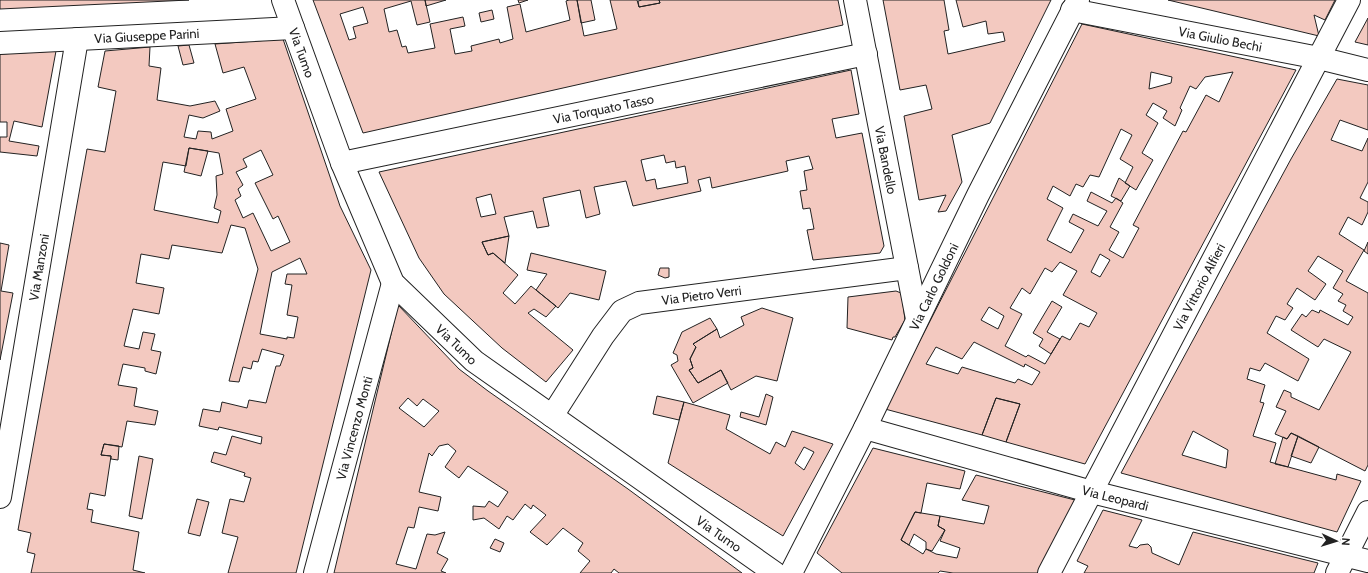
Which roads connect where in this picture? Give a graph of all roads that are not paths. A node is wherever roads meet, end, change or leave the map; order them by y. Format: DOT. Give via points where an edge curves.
graph roads {
  1 [pos="284,0"];
  2 [pos="855,0"];
  3 [pos="1349,0"];
  4 [pos="1075,5"];
  5 [pos="293,28"];
  6 [pos="77,39"];
  7 [pos="0,43"];
  8 [pos="866,54"];
  9 [pos="1319,58"];
  10 [pos="1368,70"];
  11 [pos="342,163"];
  12 [pos="907,268"];
  13 [pos="393,283"];
  14 [pos="916,319"];
  15 [pos="552,416"];
  16 [pos="864,428"];
  17 [pos="5,435"];
  18 [pos="1092,492"];
  19 [pos="0,497"];
  20 [pos="1368,512"];
  21 [pos="1368,561"];
  22 [pos="1342,564"];
  23 [pos="315,573"];
  24 [pos="775,573"];
  25 [pos="791,573"];
  26 [pos="1049,573"];
  1 -- 5 [label="street, Via Tumo"];
  2 -- 8 [label="street, Via Bandello"];
  3 -- 9 [label="street, Via Vittorio Alfieri"];
  4 -- 9 [label="street, Via Giulio Bechi"];
  4 -- 14 [label="street, Via Carlo Goldoni"];
  5 -- 6 [label="street, Via Giuseppe Parini"];
  5 -- 11 [label="street, Via Tumo"];
  6 -- 7 [label="street, Via Giuseppe Parini"];
  6 -- 17 [label="street, Via Manzoni"];
  8 -- 11 [label="street, Via Torquato Tasso"];
  8 -- 12 [label="street, Via Bandello"];
  9 -- 10 [label="street, Via Giulio Bechi"];
  9 -- 18 [label="street, Via Vittorio Alfieri"];
  11 -- 13 [label="street, Via Tumo"];
  12 -- 14 [label="street, Via Bandello"];
  12 -- 15 [label="street, Via Pietro Verri" via="639,303 622,311"];
  13 -- 15 [label="street, Via Tumo" via="474,361"];
  13 -- 23 [label="street, Via Vincenzo Monti"];
  14 -- 16 [label="street, Via Carlo Goldoni"];
  15 -- 24 [label="street, Via Tumo"];
  16 -- 18 [label="street, Via Leopardi"];
  16 -- 25 [label="street, Via Carlo Goldoni"];
  17 -- 19 [label="street, Via Manzoni"];
  18 -- 22 [label="street, Via Leopardi"];
  18 -- 26 [label="street, Via Vittorio Alfieri"];
  20 -- 22 [label="street"];
  21 -- 22 [label="street, Via Leopardi"];
}
